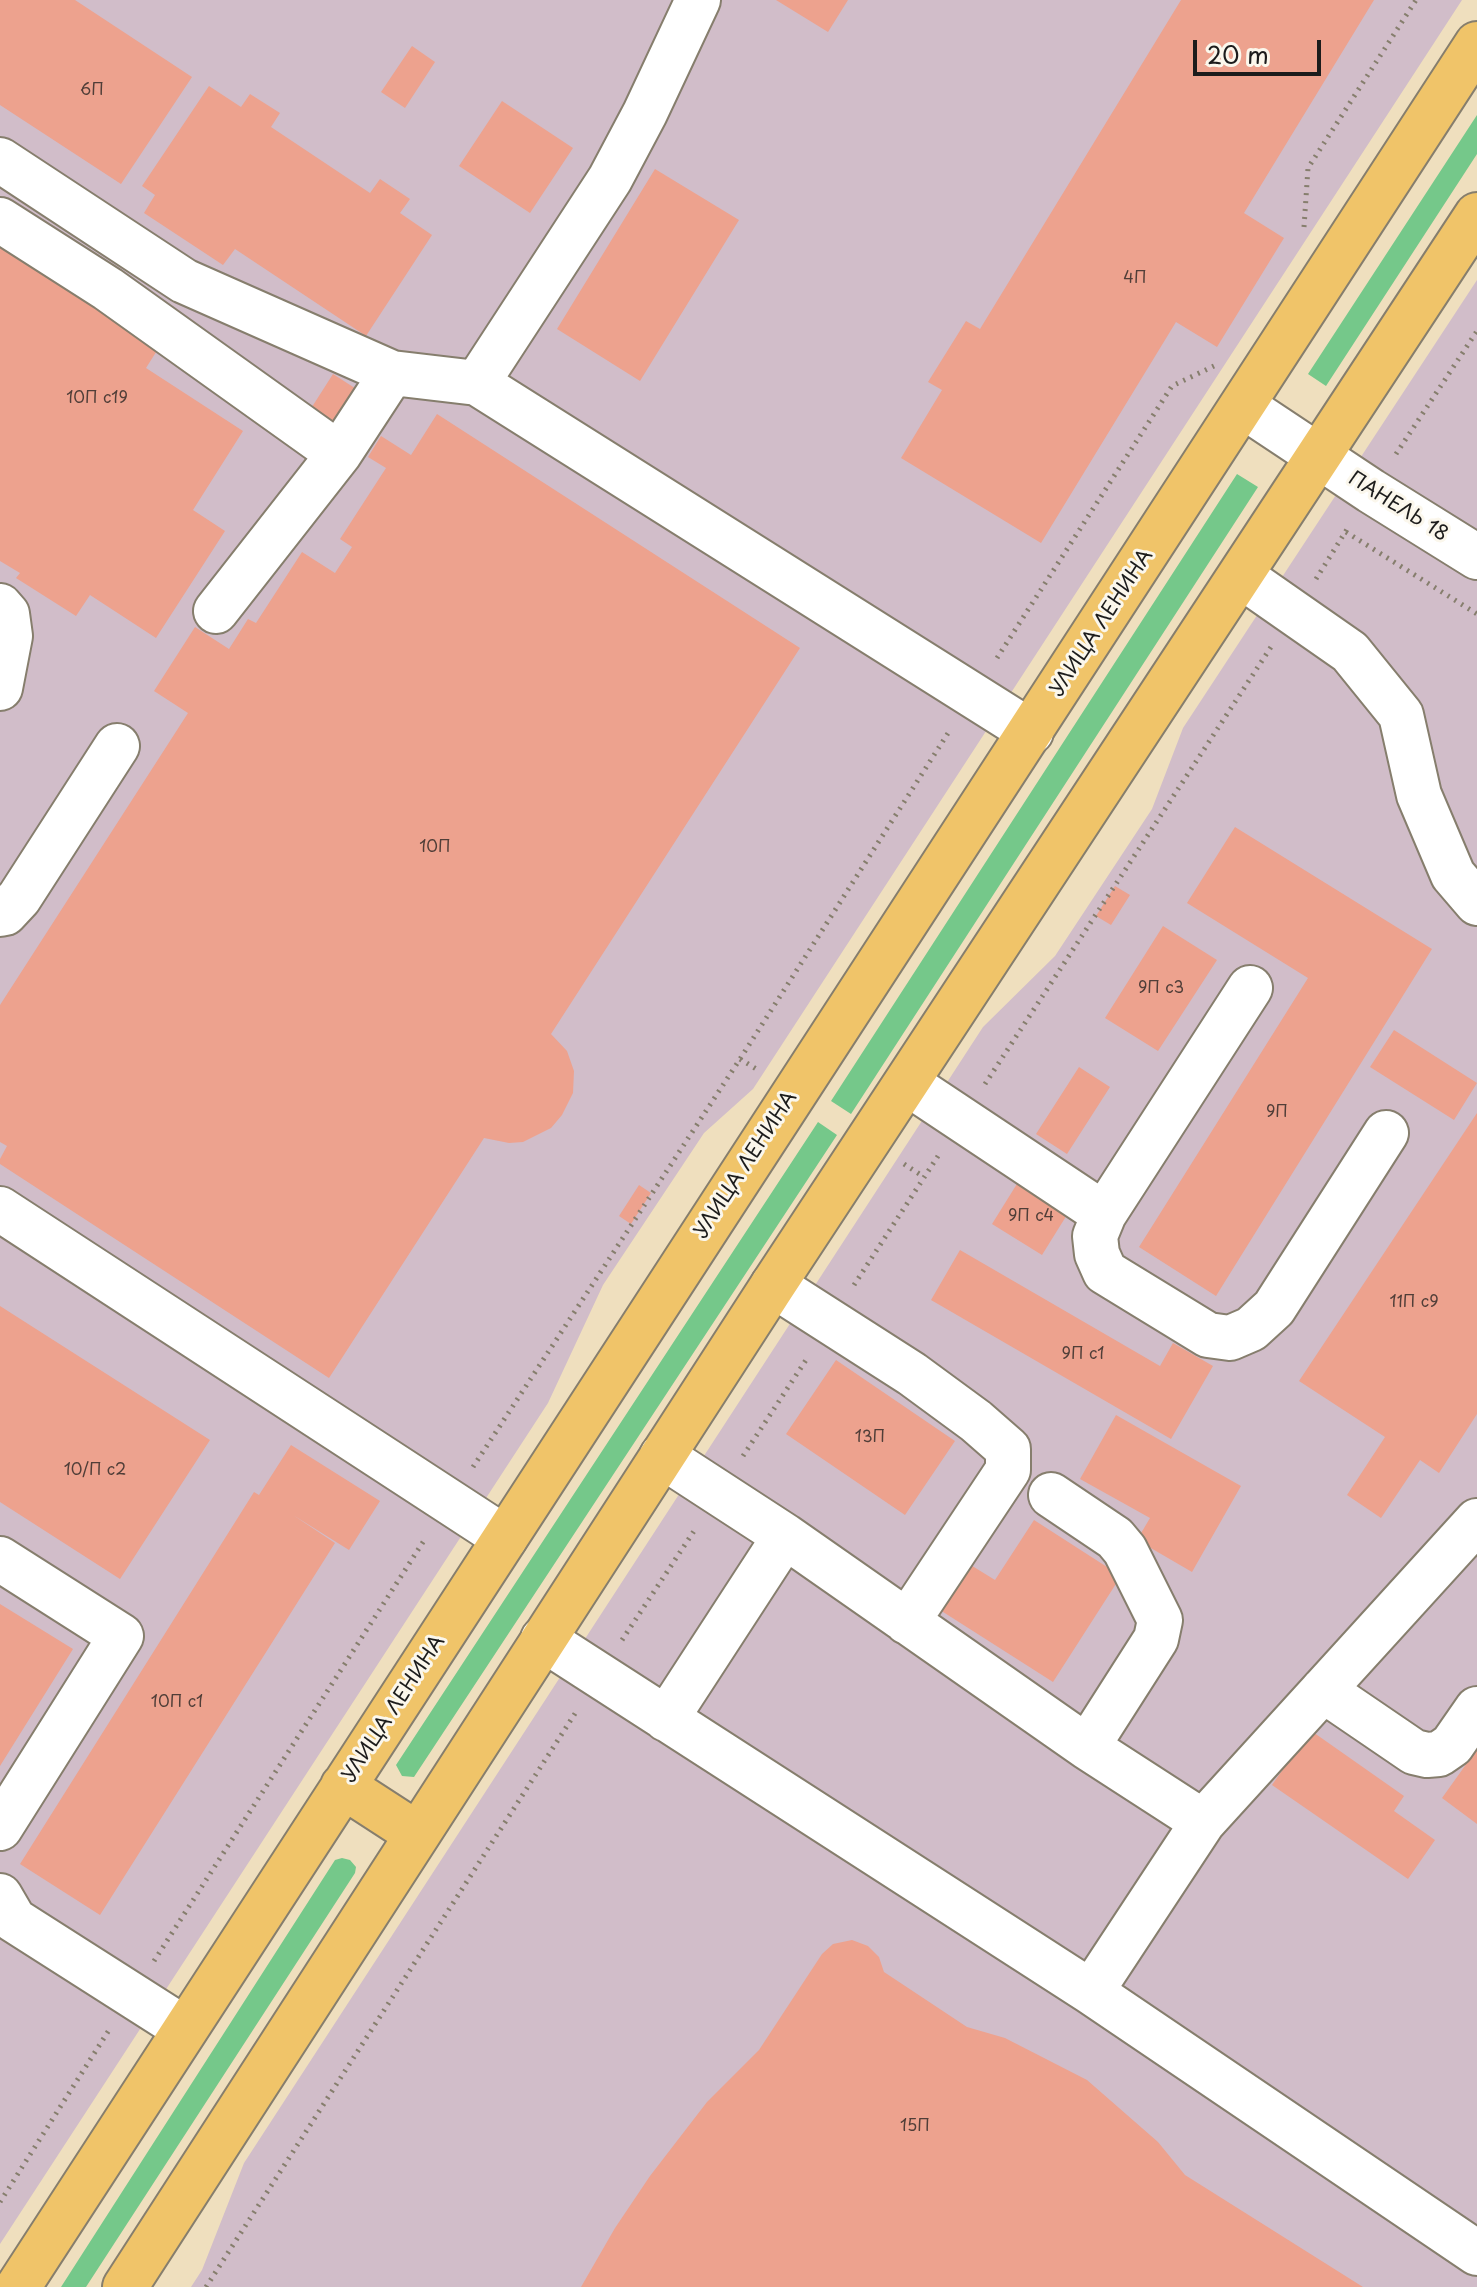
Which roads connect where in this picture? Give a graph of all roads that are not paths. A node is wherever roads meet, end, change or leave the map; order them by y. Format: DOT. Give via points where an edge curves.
graph roads {
  1 [pos="698,0"];
  2 [pos="1477,44"];
  3 [pos="0,160"];
  4 [pos="1477,215"];
  5 [pos="0,220"];
  6 [pos="392,373"];
  7 [pos="477,383"];
  8 [pos="1243,406"];
  9 [pos="339,454"];
  10 [pos="1319,457"];
  11 [pos="1477,557"];
  12 [pos="1241,576"];
  13 [pos="0,606"];
  14 [pos="216,611"];
  15 [pos="0,688"];
  16 [pos="1031,732"];
  17 [pos="117,746"];
  18 [pos="1477,903"];
  19 [pos="0,914"];
  20 [pos="1250,988"];
  21 [pos="907,1083"];
  22 [pos="1386,1133"];
  23 [pos="0,1209"];
  24 [pos="1104,1214"];
  25 [pos="773,1285"];
  26 [pos="662,1456"];
  27 [pos="1051,1495"];
  28 [pos="1477,1521"];
  29 [pos="785,1536"];
  30 [pos="505,1538"];
  31 [pos="0,1559"];
  32 [pos="907,1622"];
  33 [pos="543,1639"];
  34 [pos="1323,1690"];
  35 [pos="1477,1709"];
  36 [pos="666,1719"];
  37 [pos="1087,1747"];
  38 [pos="343,1786"];
  39 [pos="1203,1822"];
  40 [pos="0,1828"];
  41 [pos="417,1834"];
  42 [pos="5,1920"];
  43 [pos="1091,1992"];
  44 [pos="185,2029"];
  45 [pos="1477,2253"];
  46 [pos="18,2287"];
  47 [pos="125,2287"];
  1 -- 7 [label="street" via="610,179"];
  2 -- 8 [label="main road, УЛИЦА ЛЕНИНА"];
  3 -- 6 [label="street" via="184,281"];
  4 -- 10 [label="main road"];
  5 -- 9 [label="street" via="108,289"];
  6 -- 7 [label="street"];
  6 -- 9 [label="street"];
  7 -- 16 [label="street"];
  8 -- 10 [label="street, ПАНЕЛЬ 18"];
  8 -- 16 [label="main road, УЛИЦА ЛЕНИНА"];
  9 -- 14 [label="street"];
  10 -- 11 [label="street, ПАНЕЛЬ 18"];
  10 -- 12 [label="main road"];
  12 -- 18 [label="street" via="1350,652 1401,715 1419,795 1453,875"];
  12 -- 21 [label="main road"];
  13 -- 15 [label="street" via="7,614 10,636"];
  16 -- 30 [label="main road, УЛИЦА ЛЕНИНА"];
  17 -- 19 [label="street" via="19,898"];
  20 -- 24 [label="street"];
  21 -- 24 [label="street"];
  21 -- 25 [label="main road"];
  22 -- 24 [label="street" via="1274,1308 1251,1329 1230,1338 1208,1335 1105,1272 1095,1236"];
  23 -- 30 [label="street"];
  25 -- 26 [label="main road"];
  25 -- 32 [label="street" via="912,1374 1008,1449 1008,1470"];
  26 -- 29 [label="street"];
  26 -- 33 [label="main road"];
  27 -- 37 [label="street" via="1115,1538 1160,1620 1156,1639"];
  28 -- 34 [label="street"];
  29 -- 32 [label="street"];
  29 -- 36 [label="street"];
  30 -- 38 [label="main road, УЛИЦА ЛЕНИНА"];
  31 -- 40 [label="street" via="121,1636"];
  32 -- 37 [label="street"];
  33 -- 36 [label="street"];
  33 -- 41 [label="main road"];
  34 -- 35 [label="street" via="1414,1752 1427,1755 1452,1745"];
  34 -- 39 [label="street"];
  36 -- 43 [label="street"];
  37 -- 39 [label="street"];
  38 -- 41 [label="main road"];
  38 -- 44 [label="main road, УЛИЦА ЛЕНИНА"];
  39 -- 43 [label="street"];
  41 -- 47 [label="main road"];
  42 -- 44 [label="street"];
  43 -- 45 [label="street"];
  44 -- 46 [label="main road, УЛИЦА ЛЕНИНА"];
}
